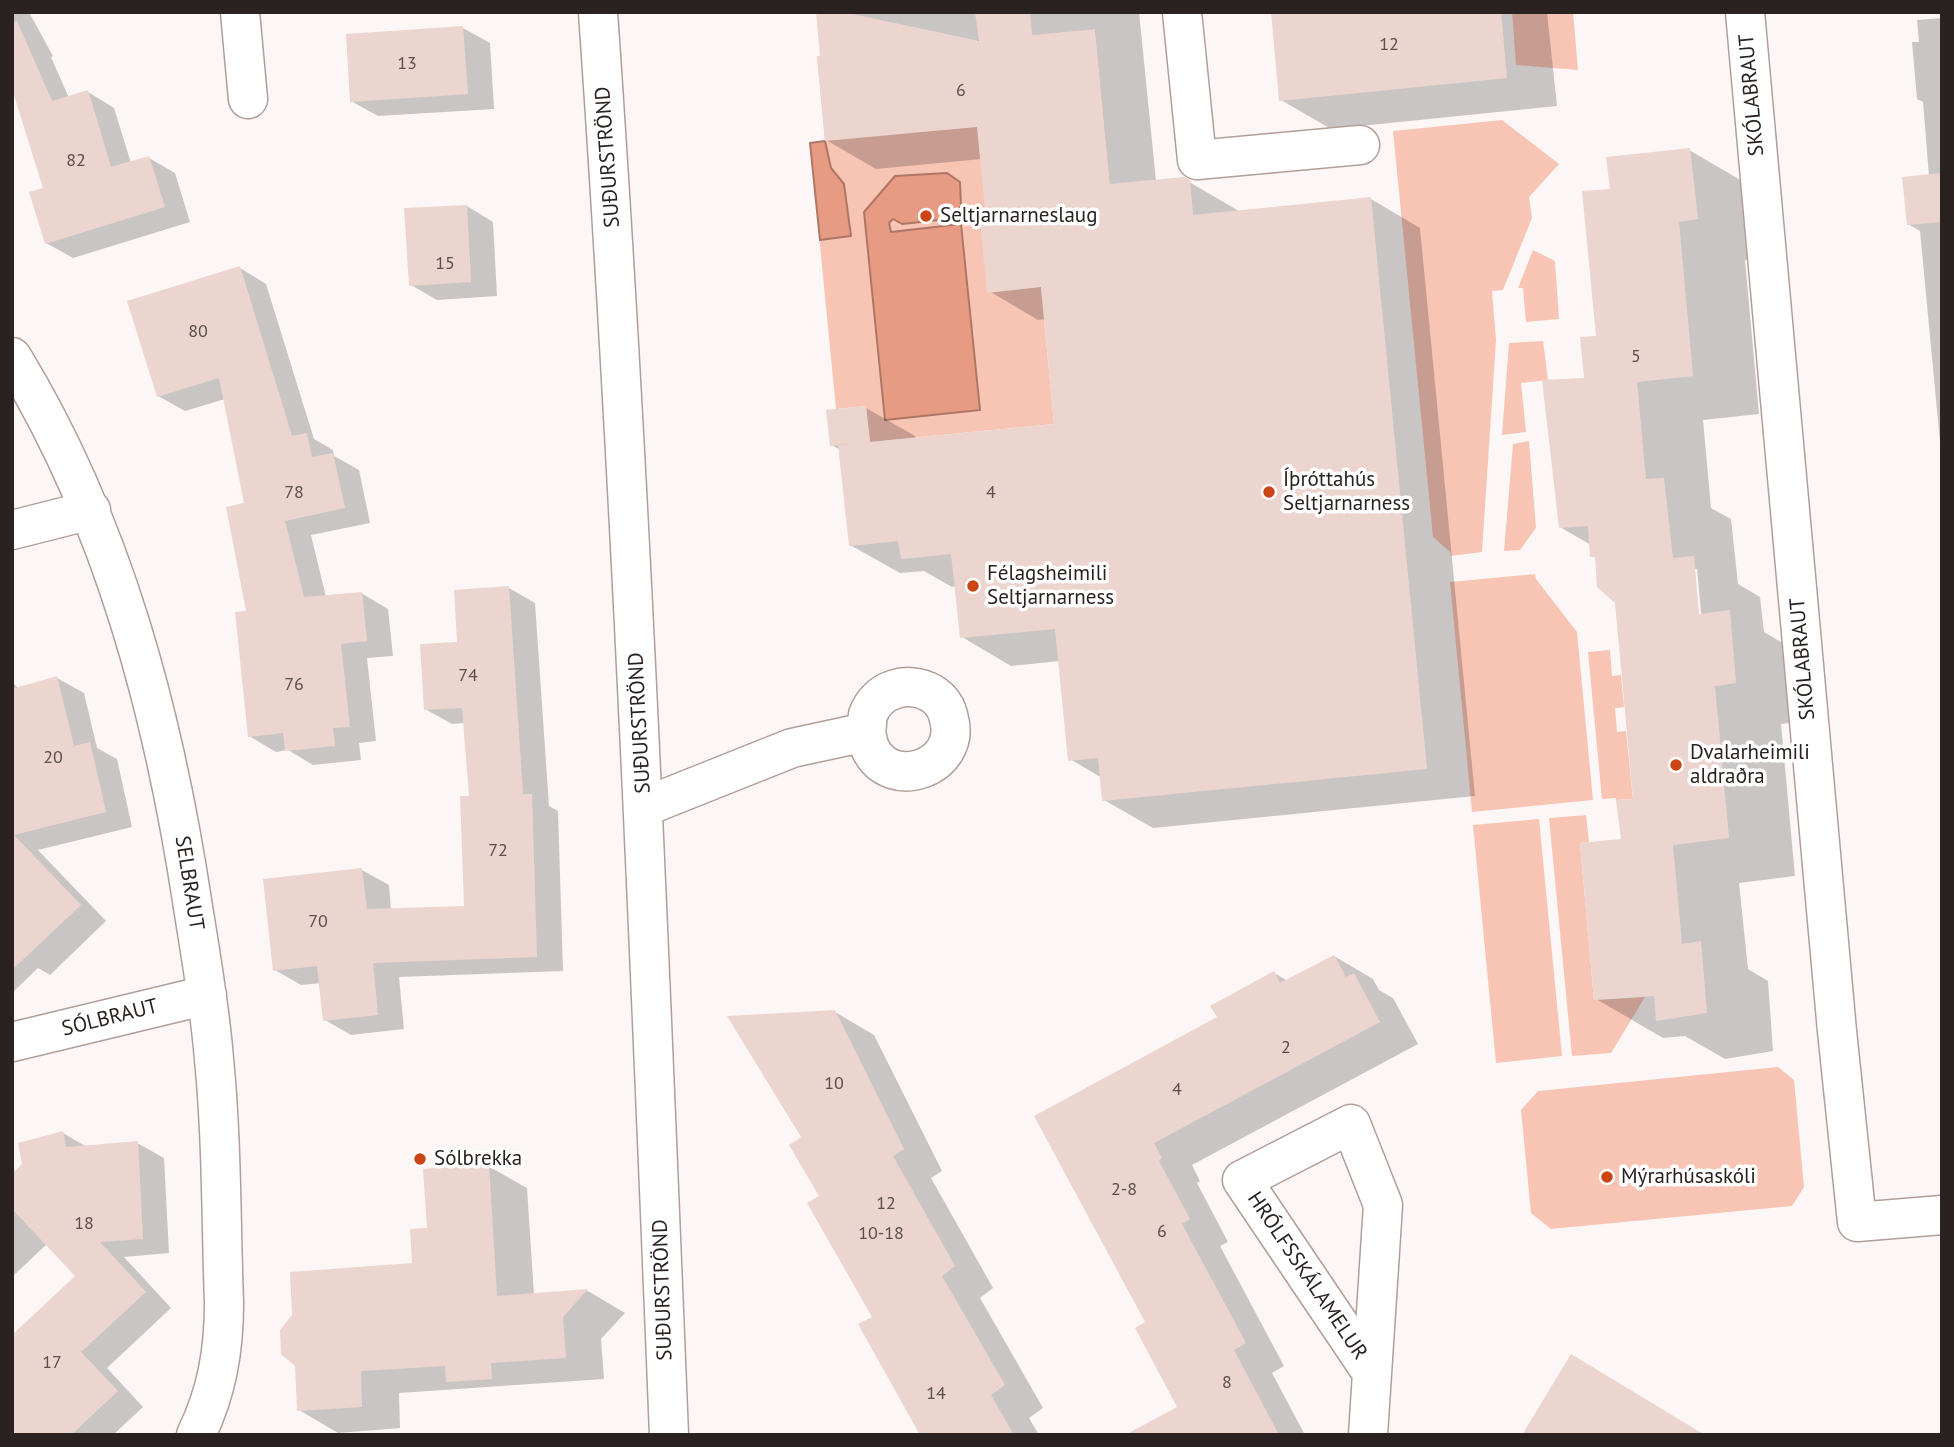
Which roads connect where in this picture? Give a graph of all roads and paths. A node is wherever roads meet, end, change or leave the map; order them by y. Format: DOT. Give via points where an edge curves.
graph roads {
  1 [pos="240,12"];
  2 [pos="597,12"];
  3 [pos="1182,12"];
  4 [pos="1745,12"];
  5 [pos="248,99"];
  6 [pos="1360,145"];
  7 [pos="12,357"];
  8 [pos="91,510"];
  9 [pos="12,530"];
  10 [pos="866,732"];
  11 [pos="644,807"];
  12 [pos="207,995"];
  13 [pos="12,1042"];
  14 [pos="1942,1215"];
  15 [pos="1372,1373"];
  16 [pos="196,1435"];
  17 [pos="669,1435"];
  18 [pos="1368,1435"];
  1 -- 5 [label="street"];
  2 -- 11 [label="street, SUÐURSTRÖND" via="617,280"];
  3 -- 6 [label="street" via="1197,160"];
  4 -- 14 [label="street, SKÓLABRAUT" via="1857,1222"];
  7 -- 8 [label="street, SELBRAUT" via="41,404"];
  8 -- 9 [label="street"];
  8 -- 12 [label="street, SELBRAUT" via="126,607 163,740"];
  10 -- 11 [label="street" via="792,748"];
  11 -- 17 [label="street, SUÐURSTRÖND"];
  12 -- 13 [label="street, SÓLBRAUT"];
  12 -- 16 [label="street, SELBRAUT" via="215,1061 224,1339 209,1409"];
  15 -- 15 [label="street, HRÓLFSSKÁLAMELUR" via="1383,1205 1351,1124 1242,1180"];
  15 -- 18 [label="street, HRÓLFSSKÁLAMELUR"];
}
